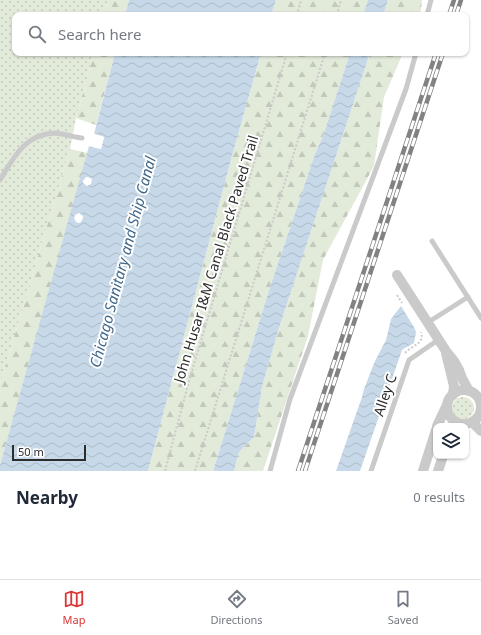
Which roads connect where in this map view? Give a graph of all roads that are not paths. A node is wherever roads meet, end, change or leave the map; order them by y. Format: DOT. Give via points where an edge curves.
graph roads {
  1 [pos="431,0"];
  2 [pos="428,12"];
  3 [pos="415,56"];
  4 [pos="82,138"];
  5 [pos="0,180"];
  6 [pos="432,241"];
  7 [pos="397,275"];
  8 [pos="468,297"];
  9 [pos="481,318"];
  10 [pos="423,326"];
  11 [pos="438,340"];
  12 [pos="446,351"];
  13 [pos="468,391"];
  14 [pos="450,399"];
  15 [pos="480,401"];
  16 [pos="472,422"];
  17 [pos="438,423"];
  18 [pos="455,423"];
  19 [pos="469,423"];
  20 [pos="481,431"];
  21 [pos="433,439"];
  22 [pos="442,459"];
  23 [pos="270,471"];
  24 [pos="372,471"];
  25 [pos="423,471"];
  26 [pos="438,471"];
  1 -- 2 [label="lane"];
  3 -- 23 [label="lane" via="406,89 290,399"];
  4 -- 5 [label="lane" via="54,133 34,138 17,152"];
  6 -- 8 [label="lane"];
  7 -- 10 [label="street"];
  8 -- 9 [label="lane"];
  8 -- 10 [label="lane"];
  10 -- 11 [label="street"];
  11 -- 12 [label="street"];
  11 -- 24 [label="lane, Alley C" via="409,360"];
  12 -- 13 [label="street" via="459,370"];
  12 -- 14 [label="street" via="454,386"];
  13 -- 14 [label="street" via="458,392"];
  13 -- 15 [label="street"];
  14 -- 17 [label="street"];
  14 -- 18 [label="street" via="448,413"];
  15 -- 16 [label="street" via="481,410"];
  16 -- 19 [label="street"];
  16 -- 20 [label="street"];
  21 -- 25 [label="street"];
  22 -- 26 [label="street"];
}
